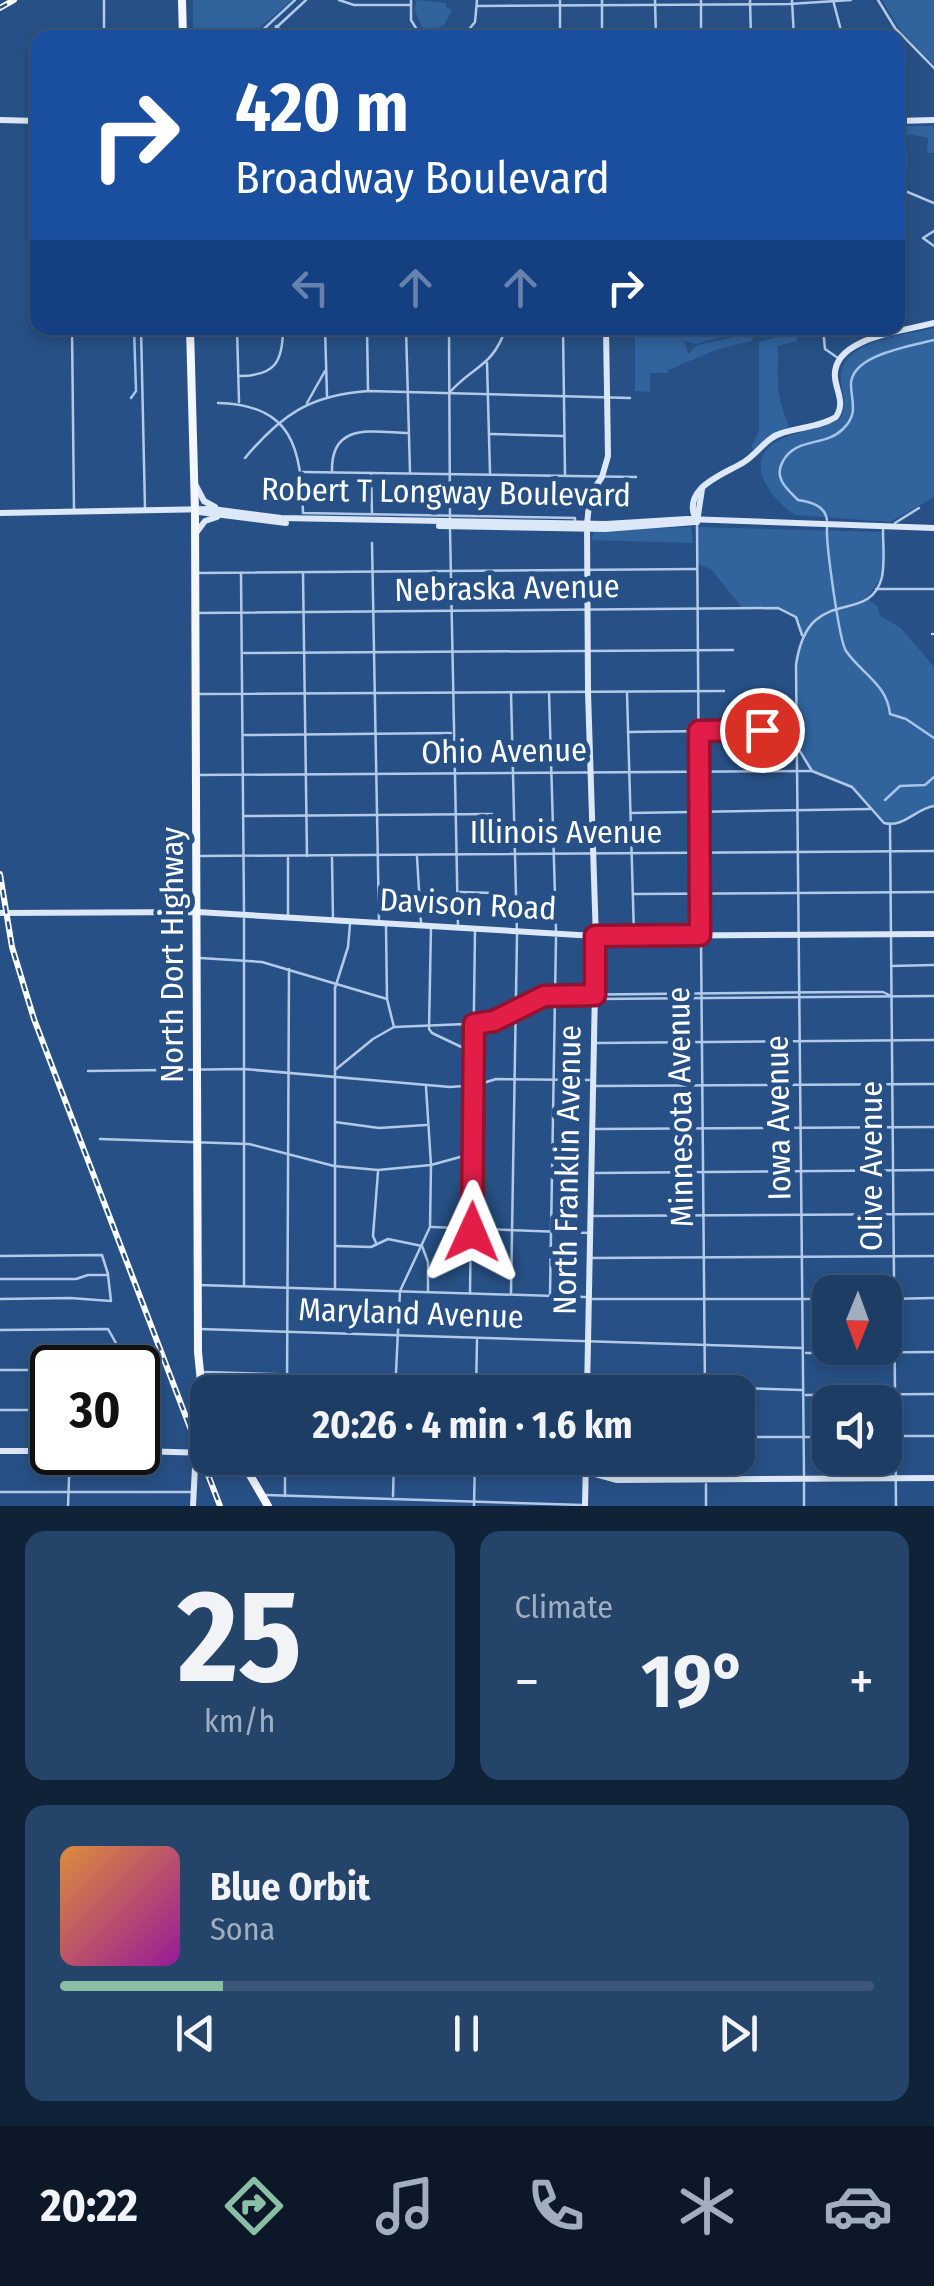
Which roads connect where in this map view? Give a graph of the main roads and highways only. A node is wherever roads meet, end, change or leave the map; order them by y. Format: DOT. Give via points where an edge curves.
graph roads {
  1 [pos="182,0"];
  2 [pos="183,30"];
  3 [pos="190,335"];
  4 [pos="201,1375"];
  5 [pos="250,1475"];
  6 [pos="268,1506"];
  1 -- 2 [label="main road"];
  3 -- 4 [label="main road, North Dort Highway"];
  5 -- 6 [label="main road"];
}
